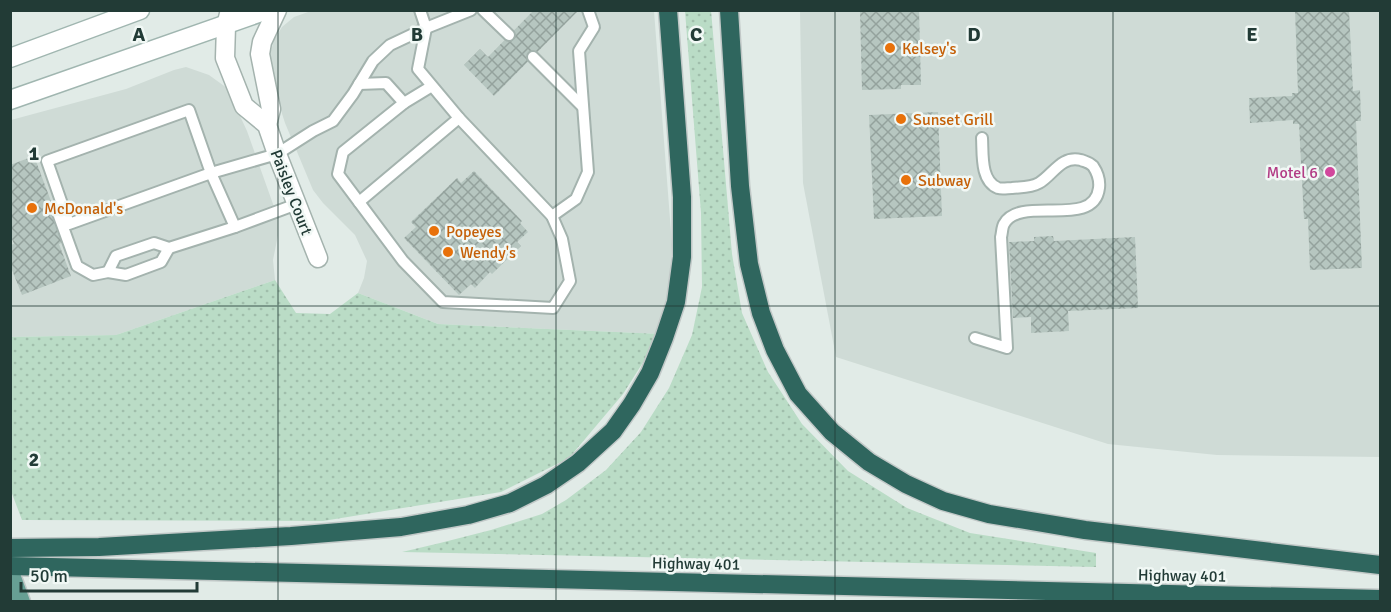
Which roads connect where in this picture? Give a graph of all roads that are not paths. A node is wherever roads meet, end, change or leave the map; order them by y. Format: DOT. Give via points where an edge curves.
graph roads {
  1 [pos="140,10"];
  2 [pos="267,10"];
  3 [pos="277,10"];
  4 [pos="420,10"];
  5 [pos="471,10"];
  6 [pos="483,10"];
  7 [pos="588,10"];
  8 [pos="668,10"];
  9 [pos="729,10"];
  10 [pos="228,18"];
  11 [pos="426,28"];
  12 [pos="509,35"];
  13 [pos="533,57"];
  14 [pos="10,58"];
  15 [pos="359,84"];
  16 [pos="432,86"];
  17 [pos="10,100"];
  18 [pos="404,103"];
  19 [pos="583,106"];
  20 [pos="459,118"];
  21 [pos="267,125"];
  22 [pos="982,138"];
  23 [pos="277,154"];
  24 [pos="48,166"];
  25 [pos="212,173"];
  26 [pos="359,202"];
  27 [pos="297,204"];
  28 [pos="552,216"];
  29 [pos="234,227"];
  30 [pos="169,248"];
  31 [pos="318,258"];
  32 [pos="108,272"];
  33 [pos="975,338"];
  34 [pos="10,548"];
  35 [pos="1380,565"];
  36 [pos="10,566"];
  37 [pos="10,572"];
  38 [pos="1380,599"];
  39 [pos="21,602"];
  1 -- 14 [label="main road"];
  2 -- 10 [label="main road"];
  3 -- 21 [label="main road, Paisley Court" via="260,54 271,109"];
  4 -- 11 [label="lane"];
  5 -- 11 [label="lane"];
  6 -- 12 [label="lane"];
  7 -- 19 [label="lane" via="594,27 579,51"];
  8 -- 34 [label="highway" via="682,197 682,257 676,302 650,373 632,404 613,430 578,463 510,503 401,527 291,537"];
  9 -- 35 [label="highway" via="740,186 749,264 760,313 798,394 831,432 869,462 906,484 943,501 988,514 1084,530"];
  10 -- 17 [label="main road"];
  10 -- 21 [label="main road" via="225,58 244,106"];
  11 -- 15 [label="lane" via="390,45 373,61"];
  11 -- 16 [label="lane" via="418,69"];
  13 -- 19 [label="lane"];
  15 -- 18 [label="lane" via="386,83"];
  15 -- 23 [label="lane" via="333,121"];
  16 -- 18 [label="lane"];
  16 -- 20 [label="lane"];
  18 -- 26 [label="lane" via="343,152 338,174"];
  19 -- 28 [label="lane" via="588,172 576,199"];
  20 -- 26 [label="lane"];
  20 -- 28 [label="lane"];
  21 -- 23 [label="main road, Paisley Court"];
  22 -- 33 [label="lane" via="984,170 999,189 1031,187 1060,163 1075,159 1090,163 1098,173 1100,187 1096,198 1086,207 1022,212 1003,225 1007,348"];
  23 -- 25 [label="lane"];
  23 -- 27 [label="main road, Paisley Court"];
  24 -- 25 [label="lane" via="69,224"];
  24 -- 25 [label="lane" via="47,161 189,110"];
  24 -- 32 [label="lane" via="47,183 77,267 93,274"];
  25 -- 29 [label="lane"];
  26 -- 28 [label="lane" via="403,261 442,302 553,308 570,281 562,239"];
  27 -- 29 [label="lane"];
  27 -- 31 [label="main road, Paisley Court"];
  29 -- 30 [label="lane"];
  30 -- 32 [label="lane" via="161,262 126,275"];
  30 -- 32 [label="lane" via="154,243 116,256"];
  36 -- 38 [label="highway, Highway 401"];
  37 -- 39 [label="main road"];
}
